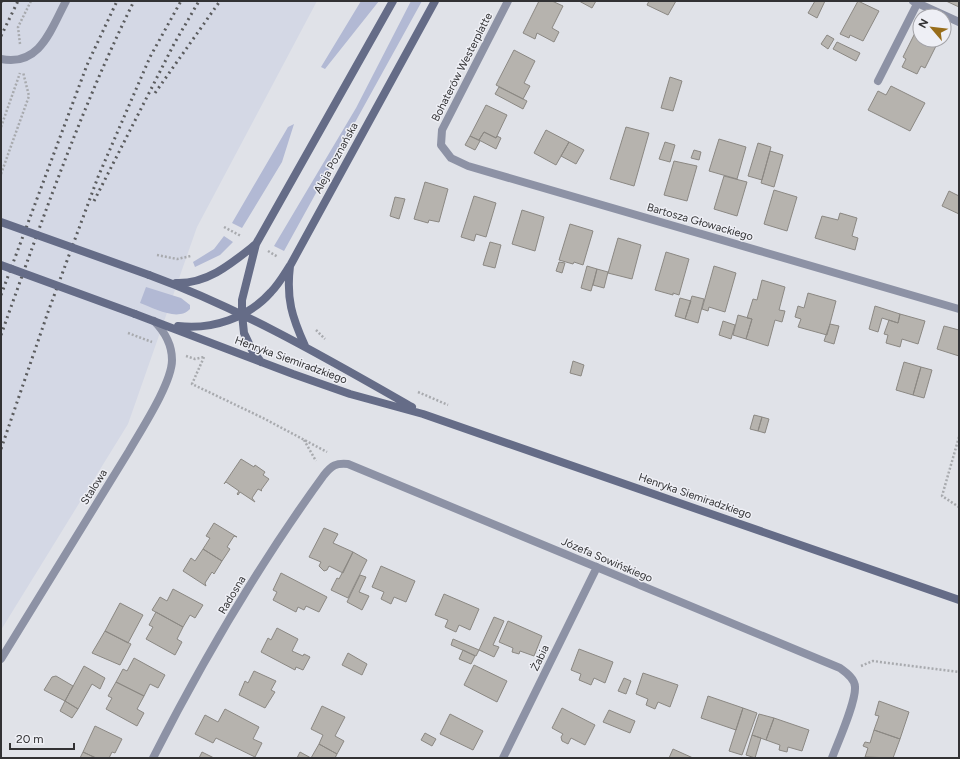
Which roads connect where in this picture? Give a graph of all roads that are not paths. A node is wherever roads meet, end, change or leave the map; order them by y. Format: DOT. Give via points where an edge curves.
graph roads {
  1 [pos="66,1"];
  2 [pos="393,1"];
  3 [pos="435,1"];
  4 [pos="508,1"];
  5 [pos="915,2"];
  6 [pos="959,22"];
  7 [pos="1,59"];
  8 [pos="878,81"];
  9 [pos="441,145"];
  10 [pos="1,222"];
  11 [pos="256,244"];
  12 [pos="291,264"];
  13 [pos="1,265"];
  14 [pos="170,283"];
  15 [pos="959,309"];
  16 [pos="242,314"];
  17 [pos="154,321"];
  18 [pos="305,346"];
  19 [pos="262,362"];
  20 [pos="423,414"];
  21 [pos="348,464"];
  22 [pos="597,567"];
  23 [pos="959,600"];
  24 [pos="1,659"];
  25 [pos="153,758"];
  26 [pos="503,758"];
  27 [pos="832,758"];
  1 -- 7 [label="street" via="48,36 36,52 21,60"];
  2 -- 11 [label="main road"];
  3 -- 12 [label="main road, Aleja Poznańska"];
  4 -- 9 [label="street, Bohaterów Westerplatte" via="447,119 442,130"];
  5 -- 6 [label="street"];
  5 -- 8 [label="street"];
  9 -- 15 [label="street, Bartosza Głowackiego" via="451,158 468,166"];
  10 -- 14 [label="main road, Henryka Siemiradzkiego, bridge"];
  11 -- 14 [label="main road" via="210,276 191,282"];
  11 -- 16 [label="main road" via="242,300"];
  12 -- 16 [label="main road, Aleja Poznańska" via="272,292"];
  12 -- 18 [label="main road, Henryka Siemiradzkiego" via="288,283 292,318"];
  13 -- 17 [label="main road, bridge"];
  14 -- 16 [label="main road, Henryka Siemiradzkiego"];
  16 -- 17 [label="main road, Aleja Poznańska" via="219,324 197,327 175,326"];
  16 -- 18 [label="main road, Henryka Siemiradzkiego"];
  16 -- 19 [label="main road" via="244,334"];
  17 -- 19 [label="main road, Henryka Siemiradzkiego"];
  17 -- 24 [label="street, Stalowa" via="168,342 172,360 170,372 129,451"];
  18 -- 20 [label="main road, Henryka Siemiradzkiego"];
  19 -- 20 [label="main road, Henryka Siemiradzkiego" via="350,394"];
  20 -- 23 [label="main road, Henryka Siemiradzkiego"];
  21 -- 22 [label="street, Józefa Sowińskiego"];
  21 -- 25 [label="street, Radosna" via="334,464 324,475 275,545 196,676"];
  22 -- 26 [label="street, Żabia"];
  22 -- 27 [label="street, Józefa Sowińskiego" via="840,668 855,686 853,699"];
}
